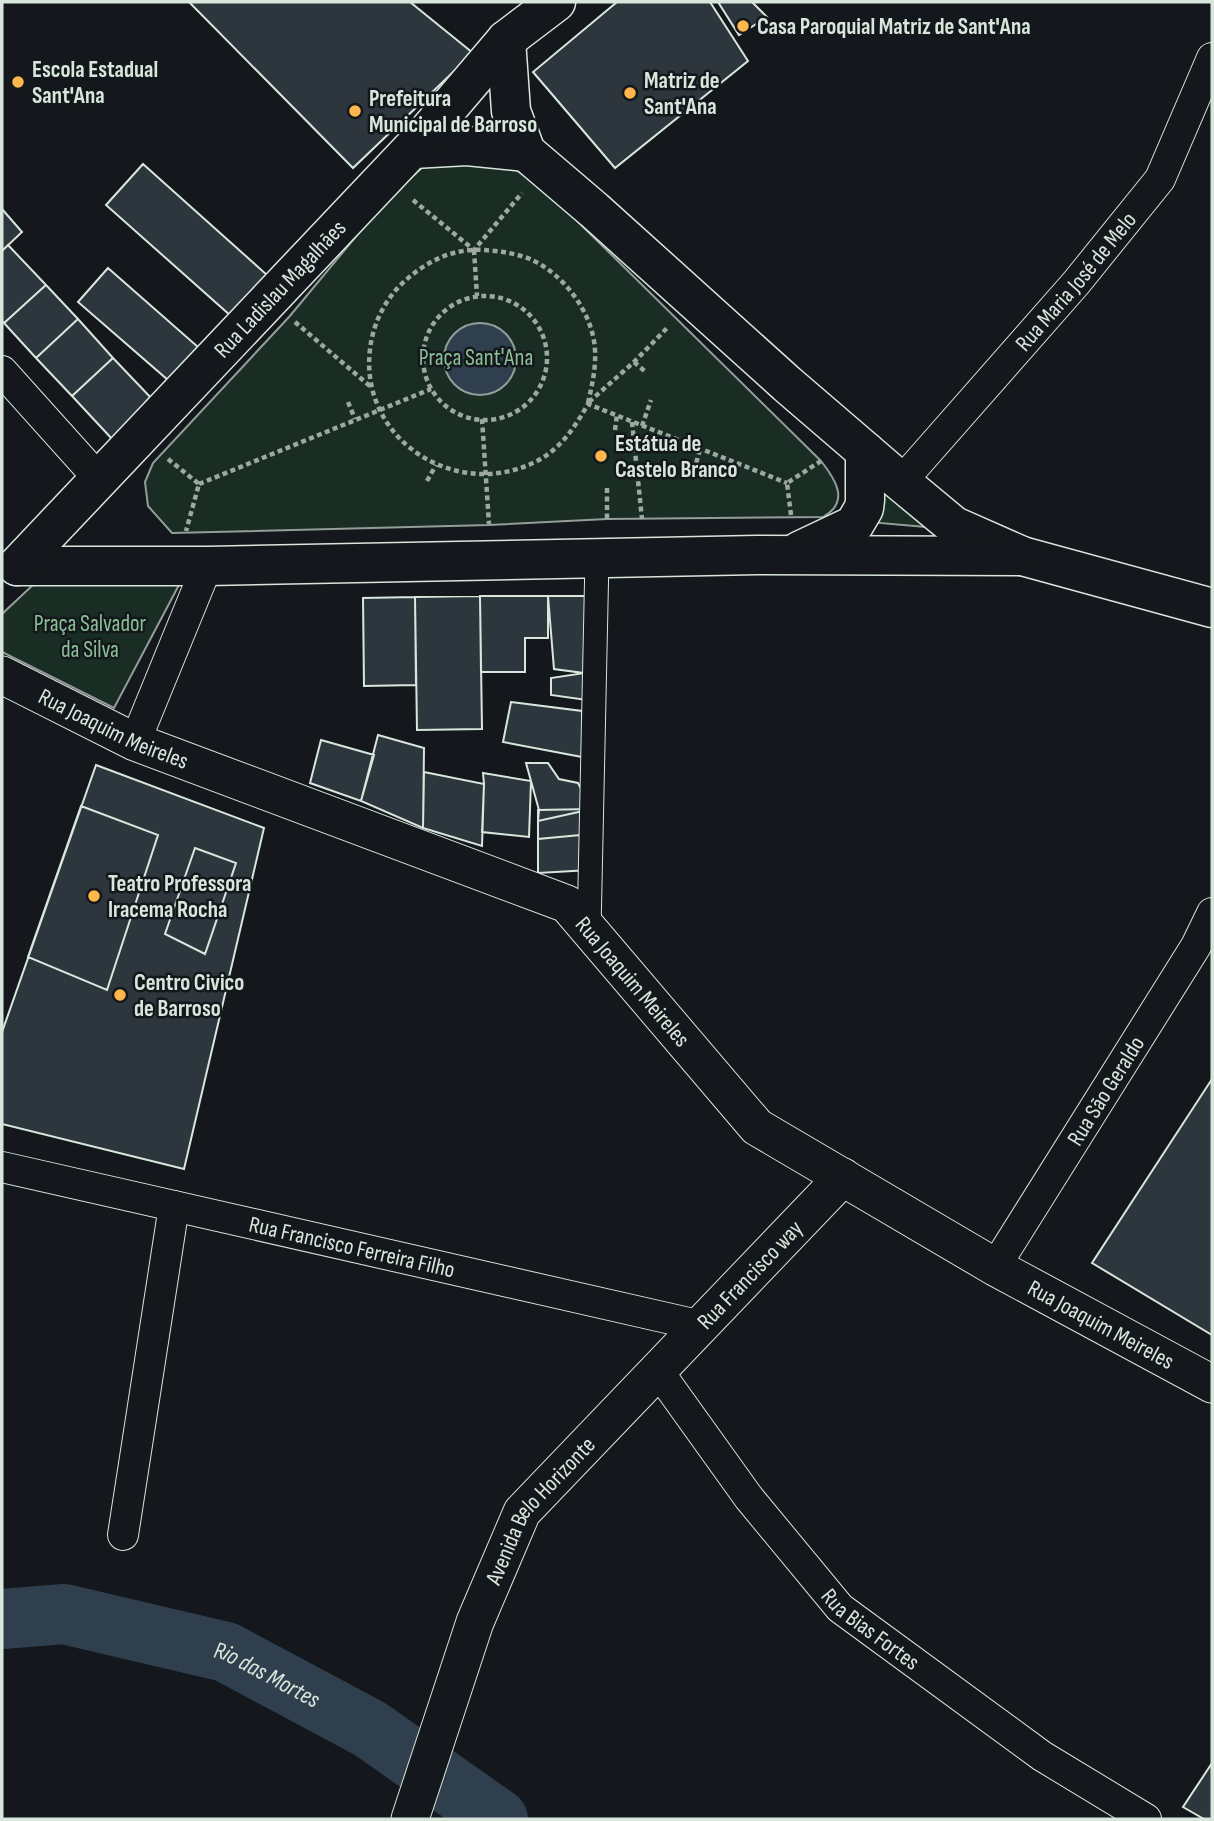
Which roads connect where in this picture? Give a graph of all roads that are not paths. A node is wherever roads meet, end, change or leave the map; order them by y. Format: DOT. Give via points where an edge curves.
graph roads {
  1 [pos="556,2"];
  2 [pos="506,40"];
  3 [pos="1212,58"];
  4 [pos="413,149"];
  5 [pos="527,152"];
  6 [pos="2,371"];
  7 [pos="864,451"];
  8 [pos="99,479"];
  9 [pos="901,482"];
  10 [pos="791,555"];
  11 [pos="1022,556"];
  12 [pos="597,558"];
  13 [pos="207,566"];
  14 [pos="9,572"];
  15 [pos="1212,608"];
  16 [pos="2,674"];
  17 [pos="135,742"];
  18 [pos="1212,913"];
  19 [pos="589,930"];
  20 [pos="2,1167"];
  21 [pos="843,1177"];
  22 [pos="174,1206"];
  23 [pos="995,1267"];
  24 [pos="702,1326"];
  25 [pos="658,1371"];
  26 [pos="1212,1384"];
  27 [pos="123,1535"];
  28 [pos="410,1819"];
  29 [pos="1146,1819"];
  1 -- 2 [label="main road, Rua Ladislau Magalhães"];
  2 -- 4 [label="main road, Rua Ladislau Magalhães"];
  2 -- 5 [label="main road" via="511,111"];
  3 -- 9 [label="street, Rua Maria José de Melo" via="1160,179 1076,283"];
  4 -- 5 [label="main road" via="467,146"];
  4 -- 8 [label="main road, Rua Ladislau Magalhães"];
  5 -- 7 [label="main road"];
  6 -- 8 [label="street"];
  7 -- 9 [label="main road"];
  7 -- 10 [label="main road" via="864,509 854,525"];
  8 -- 14 [label="main road, Rua Ladislau Magalhães"];
  9 -- 11 [label="main road" via="954,526"];
  10 -- 11 [label="main road"];
  10 -- 12 [label="main road"];
  11 -- 15 [label="main road"];
  12 -- 13 [label="main road"];
  12 -- 19 [label="street"];
  13 -- 14 [label="main road"];
  13 -- 17 [label="street"];
  16 -- 17 [label="street, Rua Joaquim Meireles"];
  17 -- 19 [label="street, Rua Joaquim Meireles" via="567,904"];
  18 -- 23 [label="street, Rua São Geraldo" via="1196,946"];
  19 -- 21 [label="street, Rua Joaquim Meireles" via="757,1127"];
  20 -- 22 [label="street, Rua Francisco Ferreira Filho"];
  21 -- 23 [label="street, Rua Joaquim Meireles"];
  21 -- 24 [label="street, Rua Francisco way"];
  22 -- 24 [label="street, Rua Francisco Ferreira Filho"];
  22 -- 27 [label="street"];
  23 -- 26 [label="street, Rua Joaquim Meireles"];
  24 -- 25 [label="street, Rua Francisco way"];
  25 -- 28 [label="street, Avenida Belo Horizonte" via="522,1512 475,1622"];
  25 -- 29 [label="street, Rua Bias Fortes" via="749,1498 840,1608 1042,1756"];
}
